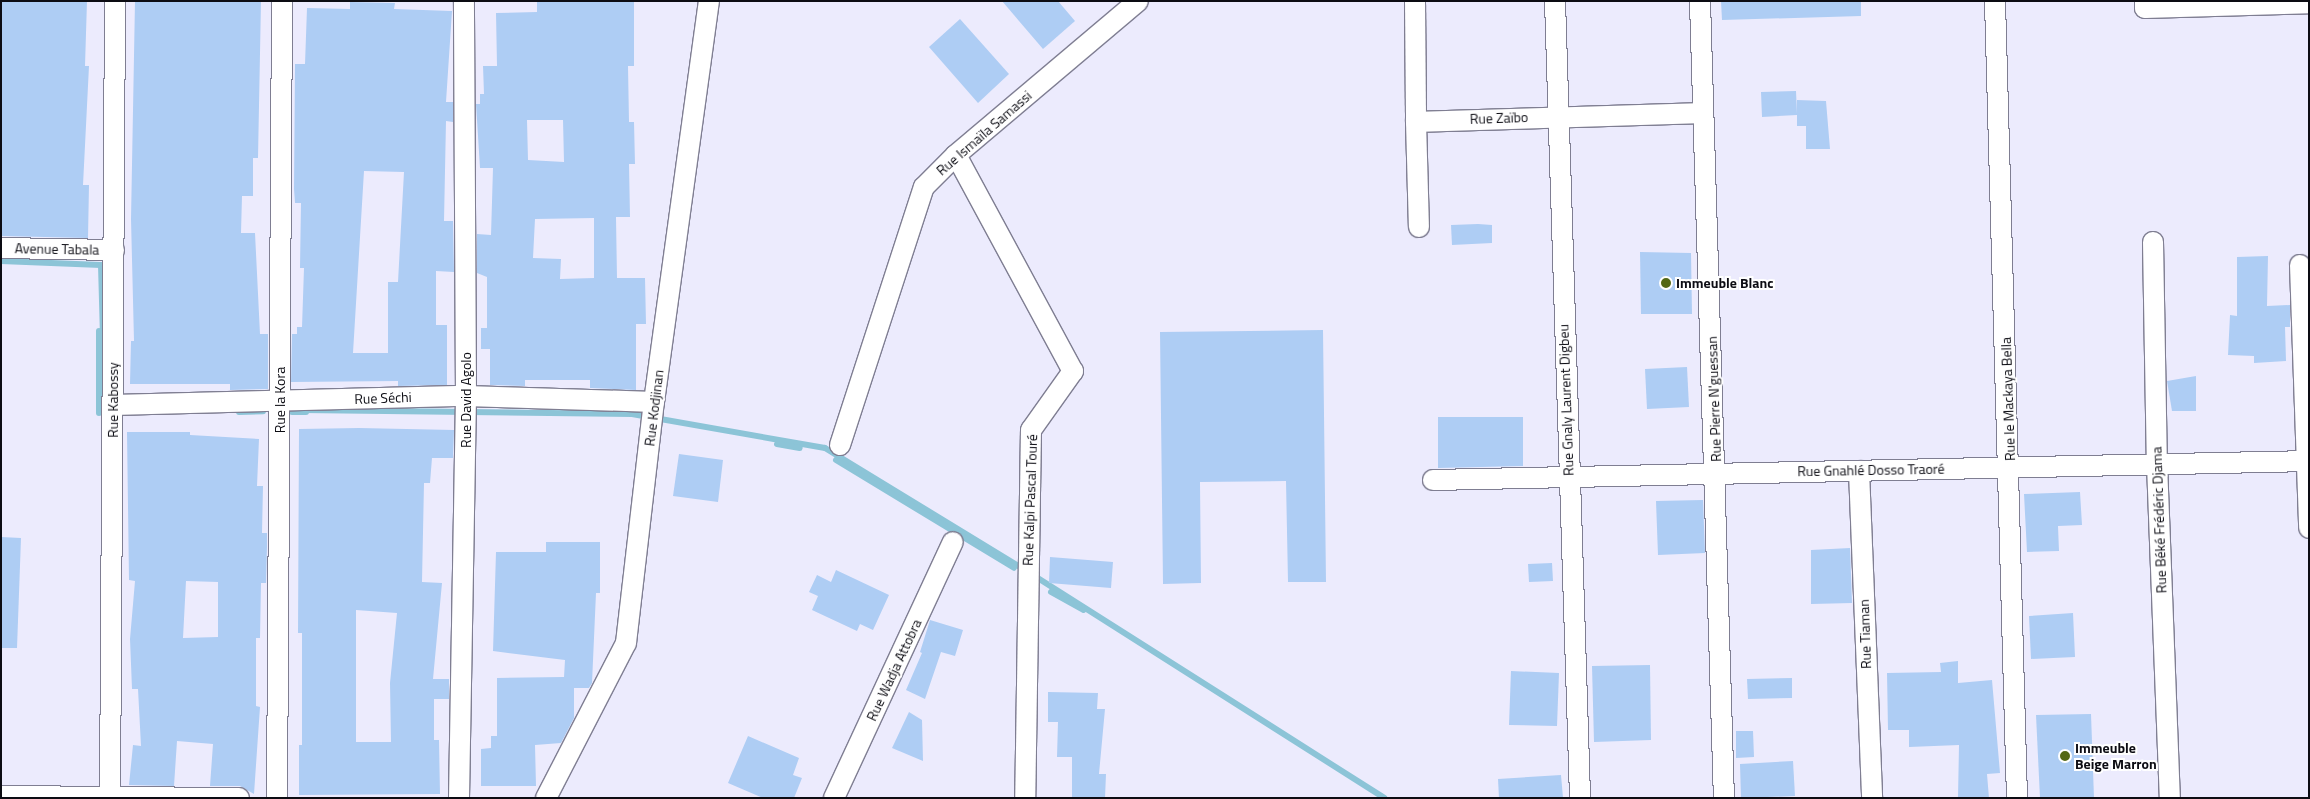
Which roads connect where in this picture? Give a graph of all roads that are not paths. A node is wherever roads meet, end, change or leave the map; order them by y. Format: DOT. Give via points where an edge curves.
graph roads {
  1 [pos="115,1"];
  2 [pos="282,1"];
  3 [pos="464,1"];
  4 [pos="709,1"];
  5 [pos="1138,1"];
  6 [pos="1415,1"];
  7 [pos="1556,1"];
  8 [pos="1700,1"];
  9 [pos="1995,1"];
  10 [pos="2145,1"];
  11 [pos="2309,3"];
  12 [pos="1703,113"];
  13 [pos="1558,116"];
  14 [pos="1416,122"];
  15 [pos="956,155"];
  16 [pos="1419,227"];
  17 [pos="2153,242"];
  18 [pos="1,248"];
  19 [pos="114,250"];
  20 [pos="2300,265"];
  21 [pos="466,396"];
  22 [pos="280,401"];
  23 [pos="654,402"];
  24 [pos="113,405"];
  25 [pos="840,445"];
  26 [pos="2308,461"];
  27 [pos="2157,464"];
  28 [pos="2010,467"];
  29 [pos="1858,471"];
  30 [pos="1717,474"];
  31 [pos="1568,477"];
  32 [pos="1433,480"];
  33 [pos="2309,528"];
  34 [pos="953,542"];
  35 [pos="1,796"];
  36 [pos="110,797"];
  37 [pos="239,798"];
  38 [pos="277,798"];
  39 [pos="459,798"];
  40 [pos="546,798"];
  41 [pos="834,798"];
  42 [pos="1025,798"];
  43 [pos="1580,798"];
  44 [pos="1724,798"];
  45 [pos="1872,798"];
  46 [pos="2017,798"];
  47 [pos="2170,798"];
  1 -- 19 [label="street, Rue Kabossy"];
  2 -- 22 [label="street, Rue la Kora"];
  3 -- 21 [label="street, Rue David Agolo"];
  4 -- 23 [label="street, Rue Kodjinan"];
  5 -- 15 [label="street, Rue Ismaïla Samassi"];
  6 -- 14 [label="street"];
  7 -- 13 [label="street, Rue Gnaly Laurent Digbeu"];
  8 -- 12 [label="street, Rue Pierre N'guessan"];
  9 -- 28 [label="street, Rue le Mackaya Bella"];
  10 -- 11 [label="street" via="2145,8"];
  12 -- 13 [label="street, Rue Zaïbo"];
  12 -- 30 [label="street, Rue Pierre N'guessan"];
  13 -- 14 [label="street, Rue Zaïbo"];
  13 -- 31 [label="street, Rue Gnaly Laurent Digbeu"];
  14 -- 16 [label="street"];
  15 -- 25 [label="street, Rue Ismaïla Samassi" via="924,187"];
  15 -- 42 [label="street, Rue Kalpi Pascal Touré" via="1073,371 1030,430"];
  17 -- 27 [label="street, Rue Béké Frédéric Djama"];
  18 -- 19 [label="street, Avenue Tabala"];
  19 -- 24 [label="street, Rue Kabossy"];
  20 -- 26 [label="street"];
  21 -- 22 [label="street, Rue Séchi"];
  21 -- 23 [label="street, Rue Séchi"];
  21 -- 39 [label="street, Rue David Agolo"];
  22 -- 24 [label="street, Rue Séchi"];
  22 -- 38 [label="street, Rue la Kora"];
  23 -- 40 [label="street, Rue Kodjinan" via="626,643"];
  24 -- 36 [label="street, Rue Kabossy"];
  26 -- 27 [label="street, Rue Gnahlé Dosso Traoré"];
  26 -- 33 [label="street"];
  27 -- 28 [label="street, Rue Gnahlé Dosso Traoré"];
  27 -- 47 [label="street, Rue Béké Frédéric Djama"];
  28 -- 29 [label="street, Rue Gnahlé Dosso Traoré"];
  28 -- 46 [label="street, Rue le Mackaya Bella"];
  29 -- 30 [label="street, Rue Gnahlé Dosso Traoré"];
  29 -- 45 [label="street, Rue Tiaman"];
  30 -- 31 [label="street, Rue Gnahlé Dosso Traoré"];
  30 -- 44 [label="street, Rue Pierre N'guessan"];
  31 -- 32 [label="street, Rue Gnahlé Dosso Traoré"];
  31 -- 43 [label="street, Rue Gnaly Laurent Digbeu"];
  34 -- 41 [label="street, Rue Wadja Attobra"];
  35 -- 36 [label="street"];
  36 -- 37 [label="street"];
}
